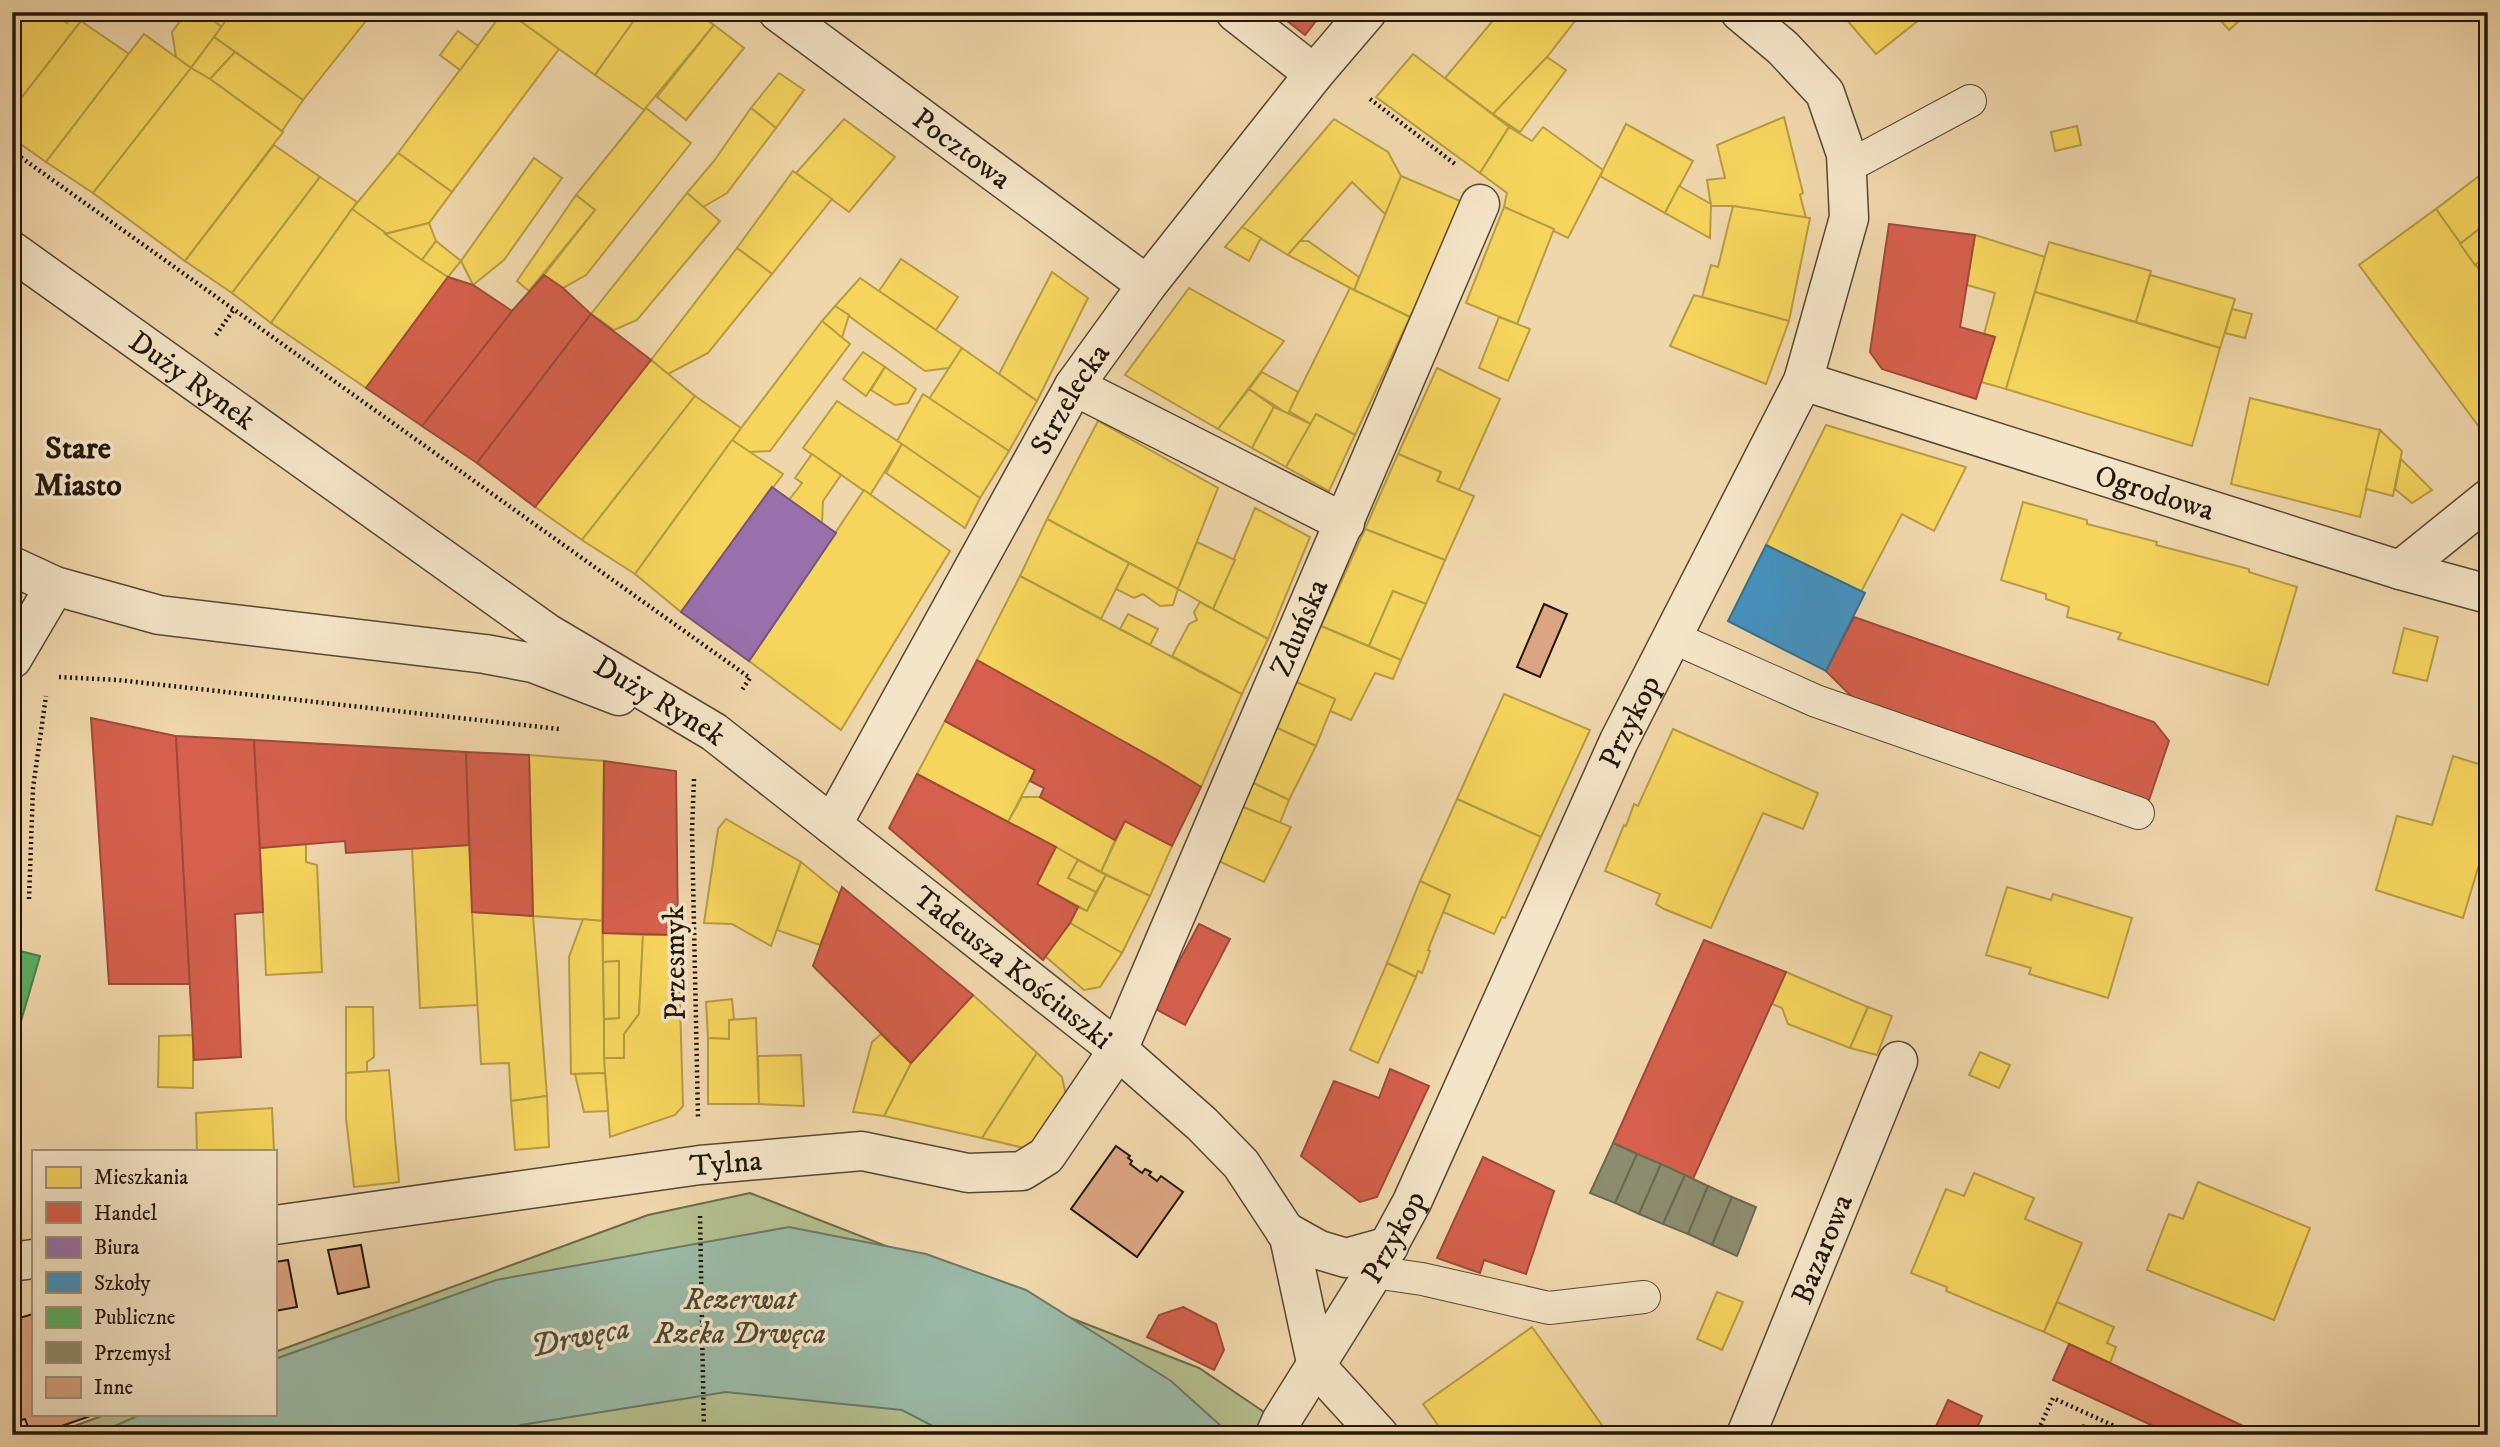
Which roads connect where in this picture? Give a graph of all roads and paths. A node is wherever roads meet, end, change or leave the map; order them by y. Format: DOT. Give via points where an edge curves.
graph roads {
  1 [pos="778,12"];
  2 [pos="1235,12"];
  3 [pos="1367,12"];
  4 [pos="1740,12"];
  5 [pos="1314,74"];
  6 [pos="1370,99"];
  7 [pos="1970,101"];
  8 [pos="12,151"];
  9 [pos="1847,167"];
  10 [pos="1480,204"];
  11 [pos="12,251"];
  12 [pos="1147,285"];
  13 [pos="1803,381"];
  14 [pos="1074,386"];
  15 [pos="2488,499"];
  16 [pos="1345,523"];
  17 [pos="12,566"];
  18 [pos="2400,569"];
  19 [pos="55,586"];
  20 [pos="2488,594"];
  21 [pos="1672,637"];
  22 [pos="12,659"];
  23 [pos="49,677"];
  24 [pos="47,689"];
  25 [pos="567,730"];
  26 [pos="714,732"];
  27 [pos="694,772"];
  28 [pos="2138,813"];
  29 [pos="832,825"];
  30 [pos="29,899"];
  31 [pos="1118,1050"];
  32 [pos="1898,1061"];
  33 [pos="700,1165"];
  34 [pos="699,1206"];
  35 [pos="276,1225"];
  36 [pos="1285,1231"];
  37 [pos="32,1259"];
  38 [pos="1382,1259"];
  39 [pos="12,1262"];
  40 [pos="1644,1297"];
  41 [pos="1317,1367"];
  42 [pos="704,1435"];
  43 [pos="1275,1435"];
  44 [pos="1379,1435"];
  45 [pos="1746,1435"];
  46 [pos="2036,1435"];
  47 [pos="2134,1435"];
  1 -- 12 [label="street, Pocztowa"];
  2 -- 5 [label="street"];
  3 -- 5 [label="street, Strzelecka"];
  4 -- 9 [label="street, Przykop" via="1783,48 1825,93"];
  5 -- 12 [label="street, Strzelecka"];
  6 -- 10 [label="path" via="1476,181"];
  7 -- 9 [label="lane"];
  8 -- 26 [label="path" via="750,678"];
  9 -- 13 [label="street, Przykop" via="1849,218"];
  10 -- 16 [label="street, Zduńska"];
  11 -- 26 [label="street, Duży Rynek" via="547,633"];
  12 -- 14 [label="street, Strzelecka"];
  13 -- 18 [label="street, Ogrodowa"];
  13 -- 21 [label="street, Przykop"];
  14 -- 16 [label="street"];
  14 -- 29 [label="street, Strzelecka"];
  15 -- 18 [label="street"];
  16 -- 31 [label="street, Zduńska"];
  17 -- 19 [label="street, Duży Rynek"];
  18 -- 20 [label="street, Ogrodowa"];
  19 -- 22 [label="street"];
  19 -- 26 [label="street, Duży Rynek" via="159,615 533,663"];
  21 -- 28 [label="lane" via="1816,701"];
  21 -- 38 [label="street, Przykop" via="1619,741 1412,1202"];
  23 -- 25 [label="path" via="118,680"];
  24 -- 30 [label="path" via="33,788"];
  26 -- 29 [label="street, Tadeusza Kościuszki"];
  27 -- 33 [label="path, Przesmyk"];
  29 -- 31 [label="street, Tadeusza Kościuszki"];
  31 -- 33 [label="street, Tylna" via="1046,1156 1022,1171 968,1172 862,1151"];
  31 -- 36 [label="street, Tadeusza Kościuszki" via="1241,1164"];
  32 -- 45 [label="street, Bazarowa"];
  33 -- 35 [label="street, Tylna"];
  34 -- 42 [label="path"];
  36 -- 38 [label="street, Tadeusza Kościuszki" via="1319,1250 1346,1258"];
  36 -- 41 [label="street, Tadeusza Kościuszki"];
  37 -- 39 [label="street"];
  38 -- 40 [label="lane" via="1422,1279 1549,1308"];
  38 -- 41 [label="street, Przykop"];
  41 -- 43 [label="street, Przykop"];
  41 -- 44 [label="street"];
  46 -- 47 [label="path" via="2053,1398"];
}
